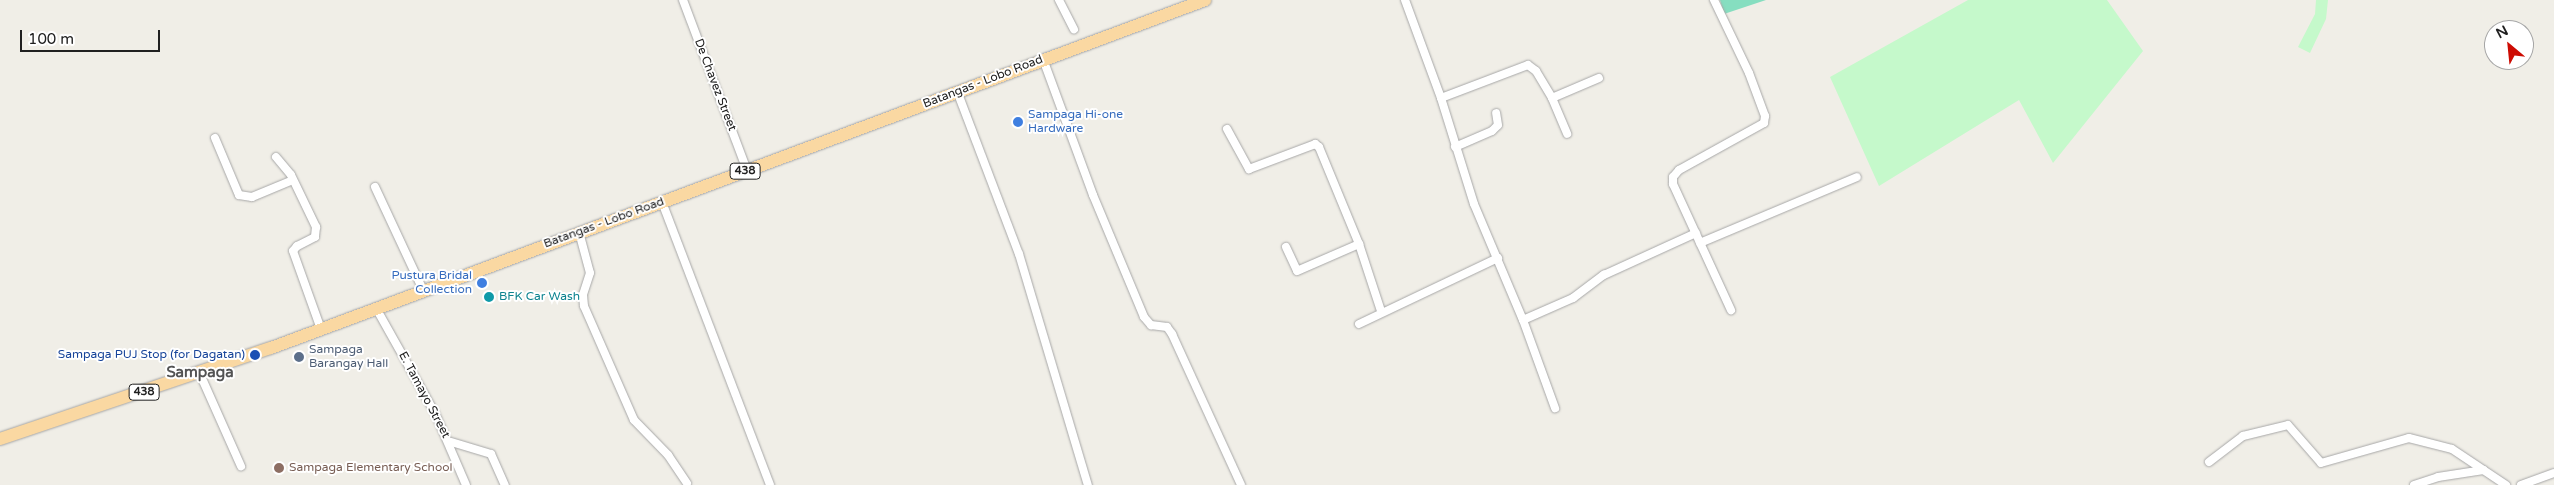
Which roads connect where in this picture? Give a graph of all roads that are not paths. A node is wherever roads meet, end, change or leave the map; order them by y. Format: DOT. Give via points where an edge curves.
graph roads {
  1 [pos="683,0"];
  2 [pos="1059,0"];
  3 [pos="1205,0"];
  4 [pos="1405,0"];
  5 [pos="1714,0"];
  6 [pos="1176,5"];
  7 [pos="1076,37"];
  8 [pos="1043,59"];
  9 [pos="1599,78"];
  10 [pos="957,91"];
  11 [pos="1441,98"];
  12 [pos="1552,98"];
  13 [pos="1496,113"];
  14 [pos="1227,129"];
  15 [pos="1566,134"];
  16 [pos="215,138"];
  17 [pos="1455,147"];
  18 [pos="276,157"];
  19 [pos="747,170"];
  20 [pos="1858,177"];
  21 [pos="294,180"];
  22 [pos="375,187"];
  23 [pos="662,202"];
  24 [pos="579,232"];
  25 [pos="1696,233"];
  26 [pos="1700,242"];
  27 [pos="1359,244"];
  28 [pos="1286,247"];
  29 [pos="1498,258"];
  30 [pos="423,290"];
  31 [pos="376,308"];
  32 [pos="1731,310"];
  33 [pos="1381,311"];
  34 [pos="1523,320"];
  35 [pos="1359,324"];
  36 [pos="321,329"];
  37 [pos="200,374"];
  38 [pos="1555,408"];
  39 [pos="0,439"];
  40 [pos="448,441"];
  41 [pos="2208,462"];
  42 [pos="241,466"];
  43 [pos="2483,470"];
  44 [pos="2554,473"];
  45 [pos="686,484"];
  46 [pos="466,485"];
  47 [pos="505,485"];
  48 [pos="770,485"];
  49 [pos="1088,485"];
  50 [pos="1241,485"];
  51 [pos="2414,485"];
  52 [pos="2506,485"];
  53 [pos="2521,485"];
  1 -- 19 [label="street, De Chavez Street"];
  2 -- 7 [label="street"];
  3 -- 6 [label="main road, Batangas - Lobo Road / 438"];
  4 -- 11 [label="street"];
  5 -- 25 [label="street" via="1749,73 1765,116 1764,123 1673,176 1673,184"];
  6 -- 7 [label="main road, Batangas - Lobo Road / 438"];
  7 -- 8 [label="main road, Batangas - Lobo Road / 438"];
  8 -- 10 [label="main road, Batangas - Lobo Road / 438"];
  8 -- 50 [label="street" via="1093,195 1144,317 1151,325 1167,327 1172,334"];
  9 -- 12 [label="street"];
  10 -- 19 [label="main road, Batangas - Lobo Road / 438"];
  10 -- 49 [label="street" via="1019,254"];
  11 -- 12 [label="street" via="1528,65"];
  11 -- 17 [label="street"];
  12 -- 15 [label="street"];
  13 -- 17 [label="street" via="1496,127"];
  14 -- 27 [label="street" via="1249,169 1315,144 1319,147"];
  16 -- 21 [label="street" via="239,195 252,197"];
  17 -- 29 [label="street" via="1474,204"];
  18 -- 21 [label="street"];
  19 -- 23 [label="main road, Batangas - Lobo Road / 438"];
  20 -- 26 [label="street"];
  21 -- 36 [label="street" via="317,233 293,252"];
  22 -- 30 [label="street"];
  23 -- 24 [label="main road, Batangas - Lobo Road / 438"];
  23 -- 48 [label="street"];
  24 -- 30 [label="main road, Batangas - Lobo Road / 438"];
  24 -- 45 [label="street" via="590,273 583,295 584,306 634,420 668,455"];
  25 -- 26 [label="street"];
  25 -- 34 [label="street" via="1604,275 1573,298"];
  26 -- 32 [label="street"];
  27 -- 28 [label="street" via="1297,271"];
  27 -- 33 [label="street"];
  29 -- 33 [label="street"];
  29 -- 34 [label="street"];
  30 -- 31 [label="main road, Batangas - Lobo Road / 438"];
  31 -- 36 [label="main road, Batangas - Lobo Road / 438"];
  31 -- 40 [label="street, E. Tamayo Street"];
  33 -- 35 [label="street"];
  34 -- 38 [label="street"];
  36 -- 37 [label="main road, Batangas - Lobo Road / 438"];
  37 -- 39 [label="main road, Batangas - Lobo Road / 438"];
  37 -- 42 [label="street"];
  40 -- 46 [label="street, E. Tamayo Street"];
  40 -- 47 [label="street" via="491,454"];
  41 -- 43 [label="street" via="2244,436 2288,425 2321,463 2409,438 2446,446"];
  43 -- 51 [label="street" via="2438,476"];
  43 -- 52 [label="street"];
  44 -- 53 [label="street"];
}
